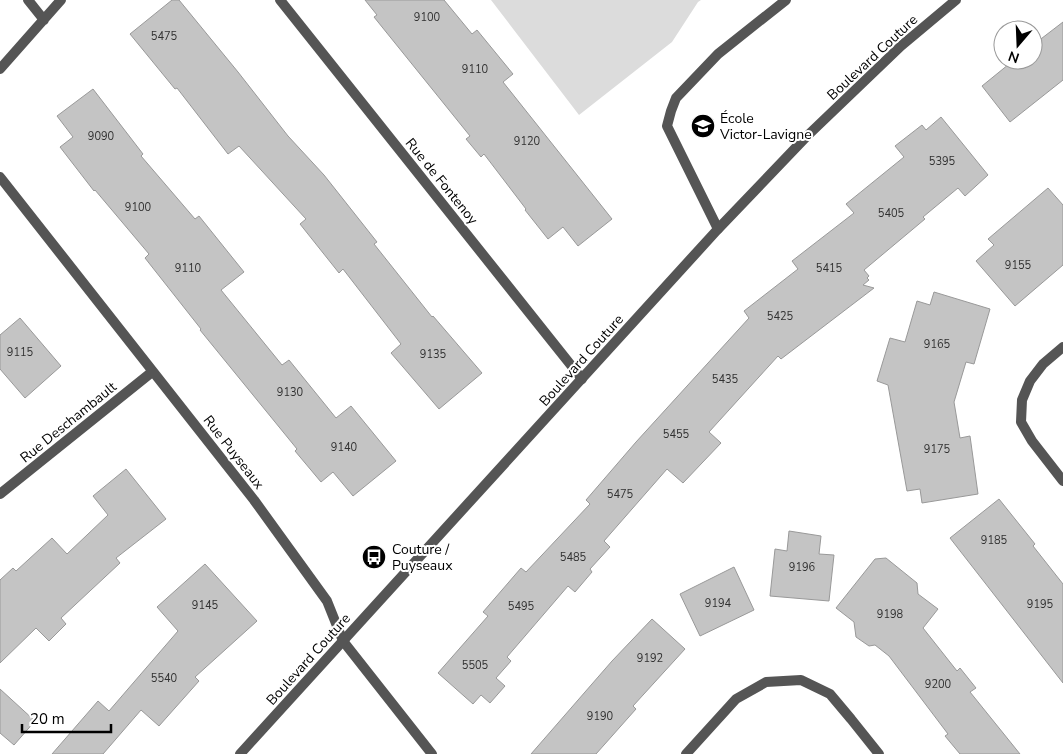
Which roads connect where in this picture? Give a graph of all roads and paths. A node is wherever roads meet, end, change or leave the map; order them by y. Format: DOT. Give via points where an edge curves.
graph roads {
  1 [pos="28,0"];
  2 [pos="61,0"];
  3 [pos="280,0"];
  4 [pos="786,0"];
  5 [pos="956,0"];
  6 [pos="44,20"];
  7 [pos="0,69"];
  8 [pos="0,177"];
  9 [pos="718,229"];
  10 [pos="1063,347"];
  11 [pos="152,372"];
  12 [pos="582,379"];
  13 [pos="1063,481"];
  14 [pos="0,494"];
  15 [pos="343,641"];
  16 [pos="240,754"];
  17 [pos="432,754"];
  18 [pos="686,754"];
  19 [pos="879,754"];
  1 -- 6 [label="street"];
  2 -- 6 [label="street"];
  3 -- 12 [label="street, Rue de Fontenoy"];
  4 -- 9 [label="street" via="718,54 676,98 670,111 667,126"];
  5 -- 9 [label="street, Boulevard Couture" via="901,46 832,112"];
  6 -- 7 [label="street"];
  8 -- 11 [label="street, Rue Puyseaux"];
  9 -- 12 [label="street, Boulevard Couture"];
  10 -- 13 [label="street" via="1043,364 1030,381 1022,400 1022,422 1032,442"];
  11 -- 14 [label="street, Rue Deschambault"];
  11 -- 15 [label="street, Rue Puyseaux" via="254,500 327,601"];
  12 -- 15 [label="street, Boulevard Couture"];
  15 -- 16 [label="street, Boulevard Couture"];
  15 -- 17 [label="street, Rue Puyseaux"];
  18 -- 19 [label="street" via="736,699 766,682 801,680 830,694"];
}
